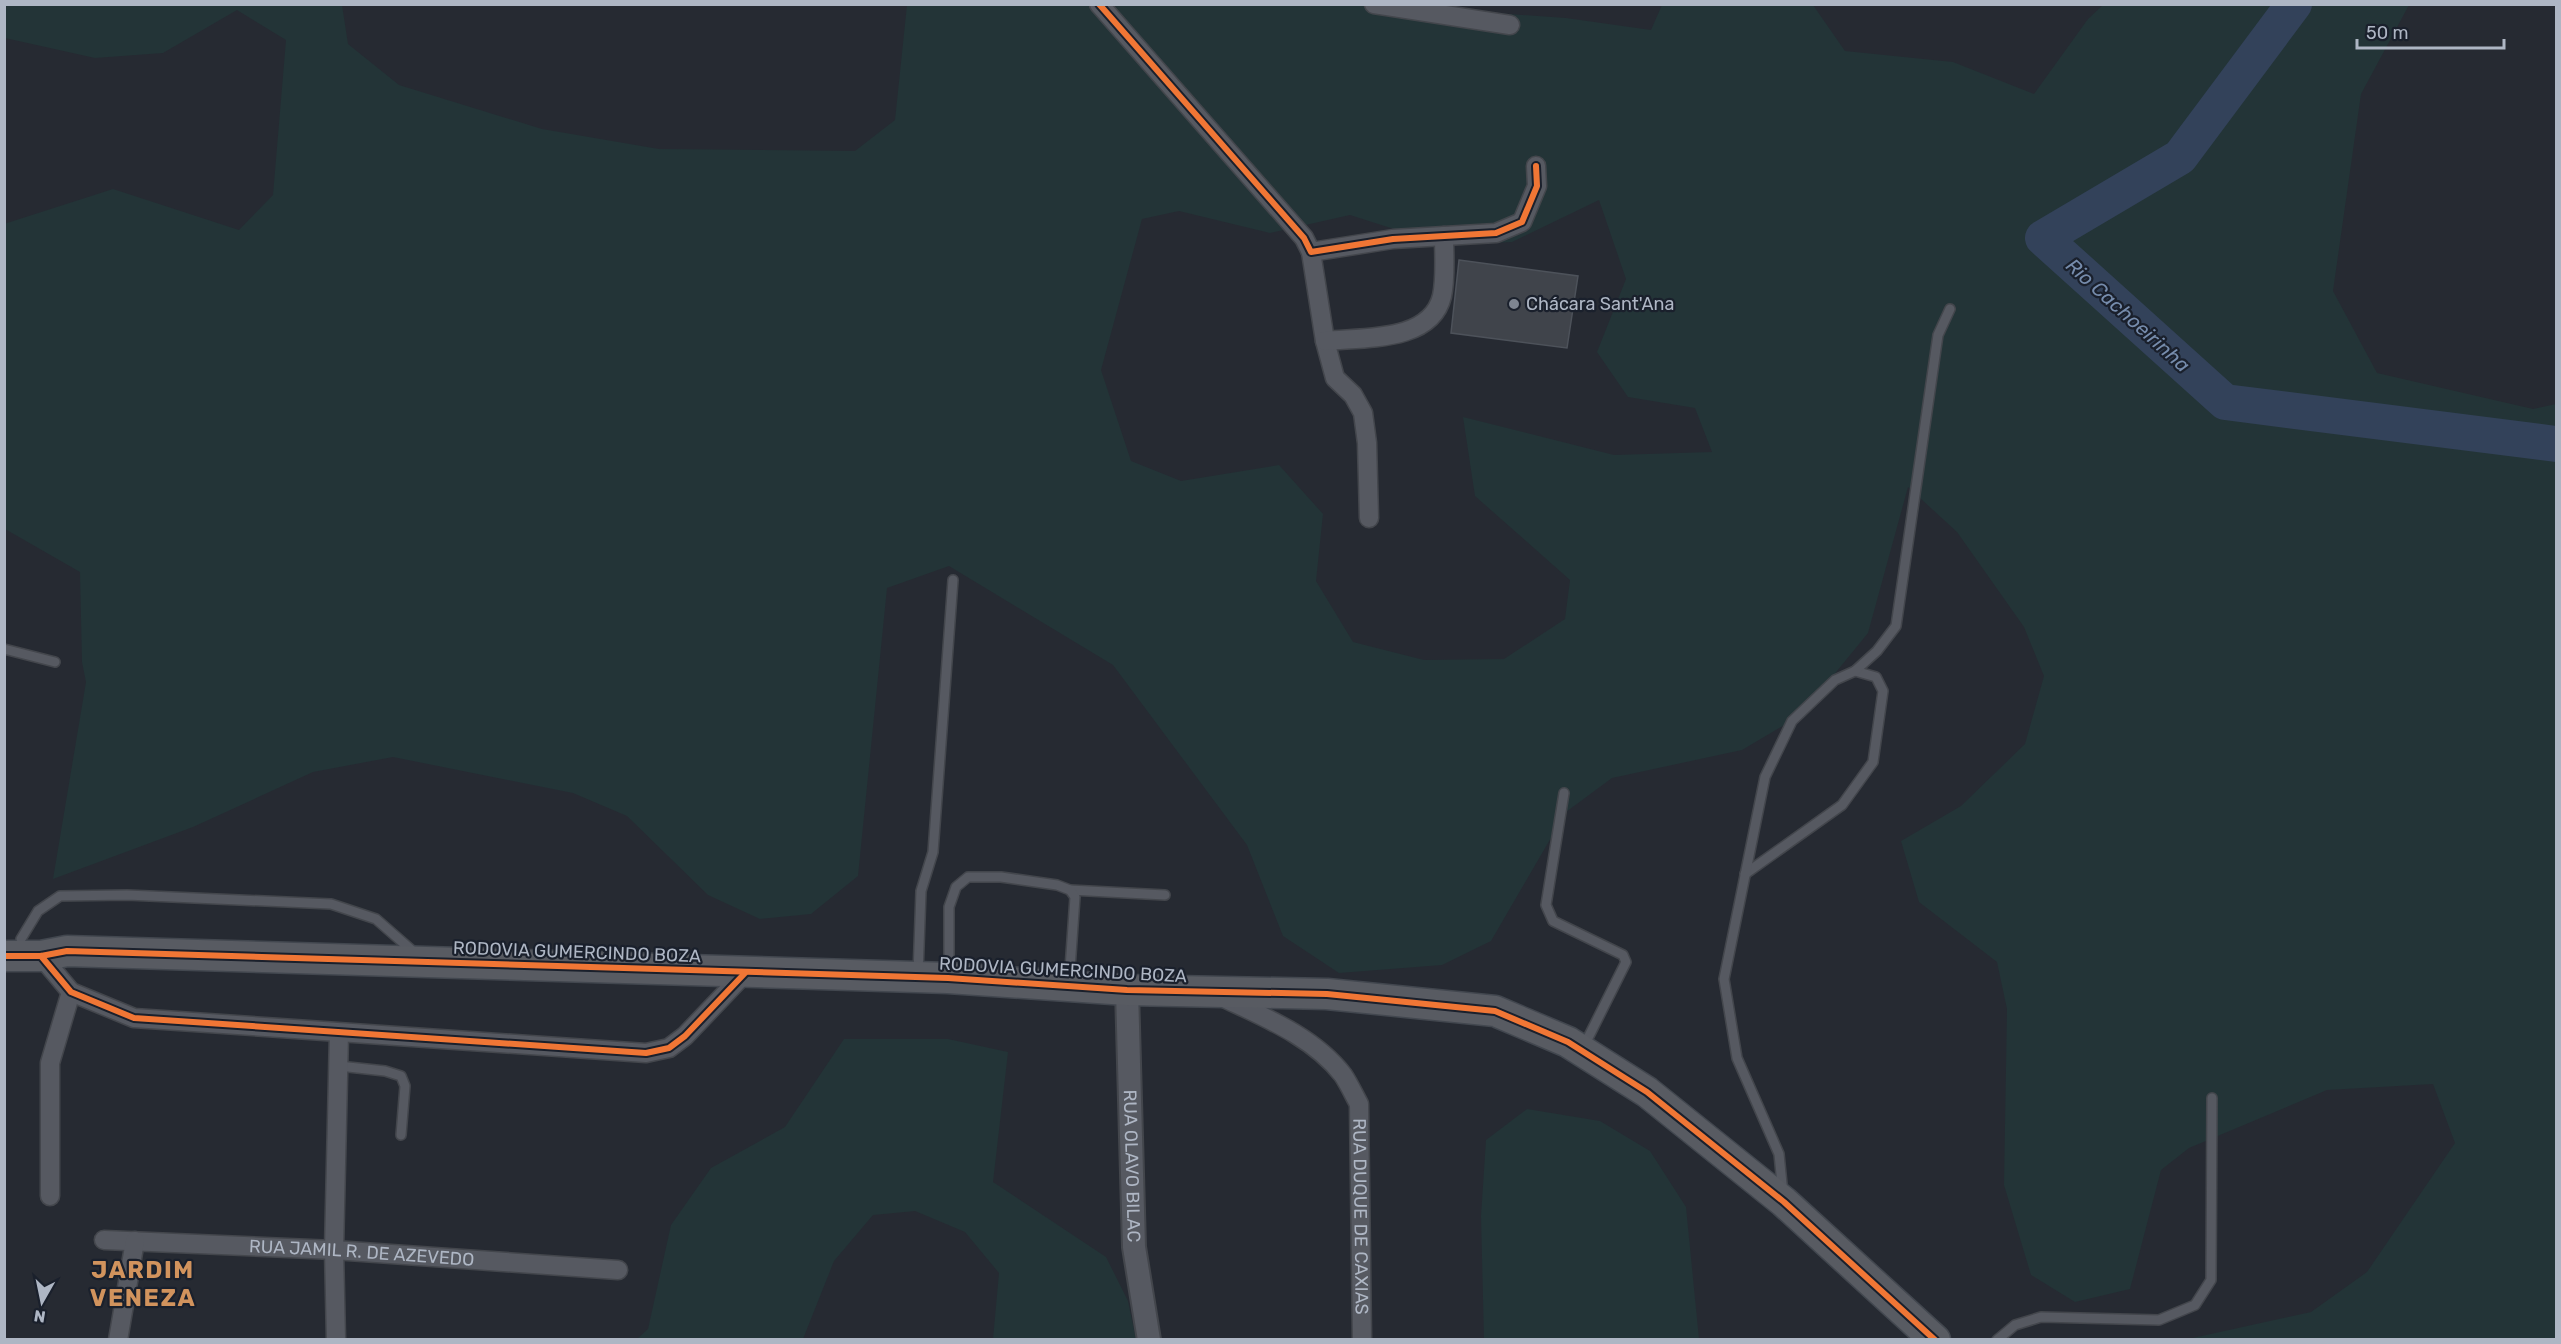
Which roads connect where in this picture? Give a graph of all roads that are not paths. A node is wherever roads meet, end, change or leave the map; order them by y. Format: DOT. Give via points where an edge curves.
graph roads {
  1 [pos="1099,4"];
  2 [pos="1374,4"];
  3 [pos="1510,25"];
  4 [pos="1536,166"];
  5 [pos="1444,236"];
  6 [pos="1311,252"];
  7 [pos="1950,309"];
  8 [pos="1325,341"];
  9 [pos="1369,518"];
  10 [pos="953,580"];
  11 [pos="4,649"];
  12 [pos="55,662"];
  13 [pos="1855,671"];
  14 [pos="1564,794"];
  15 [pos="1745,874"];
  16 [pos="1070,890"];
  17 [pos="1165,895"];
  18 [pos="22,950"];
  19 [pos="424,962"];
  20 [pos="745,973"];
  21 [pos="948,978"];
  22 [pos="917,979"];
  23 [pos="1069,987"];
  24 [pos="1127,990"];
  25 [pos="71,992"];
  26 [pos="1212,992"];
  27 [pos="339,1033"];
  28 [pos="1581,1050"];
  29 [pos="339,1066"];
  30 [pos="2212,1098"];
  31 [pos="401,1135"];
  32 [pos="50,1196"];
  33 [pos="1784,1202"];
  34 [pos="104,1240"];
  35 [pos="135,1241"];
  36 [pos="334,1250"];
  37 [pos="618,1270"];
  38 [pos="118,1340"];
  39 [pos="336,1340"];
  40 [pos="1149,1340"];
  41 [pos="1362,1340"];
  42 [pos="1935,1340"];
  43 [pos="1997,1340"];
  1 -- 6 [label="street" via="1304,238"];
  2 -- 3 [label="street"];
  4 -- 5 [label="street" via="1537,186 1522,222 1496,233"];
  5 -- 6 [label="street" via="1392,239"];
  5 -- 8 [label="street" via="1442,297 1434,315 1404,334"];
  6 -- 8 [label="street"];
  7 -- 13 [label="lane" via="1938,335 1896,626 1878,651"];
  8 -- 9 [label="street" via="1335,378 1353,395 1363,413"];
  10 -- 22 [label="lane" via="933,852 921,891"];
  11 -- 12 [label="lane"];
  13 -- 15 [label="lane" via="1835,680 1792,721 1765,777"];
  13 -- 15 [label="lane" via="1876,677 1883,691 1873,762 1842,805"];
  14 -- 28 [label="lane" via="1546,904 1548,913 1553,921 1623,955 1626,962"];
  15 -- 33 [label="lane" via="1724,979 1737,1059 1779,1154"];
  16 -- 17 [label="lane"];
  16 -- 21 [label="lane" via="1013,879 968,877 956,886 949,908"];
  16 -- 23 [label="lane" via="1075,897"];
  18 -- 19 [label="main road, RODOVIA GUMERCINDO BOZA"];
  18 -- 19 [label="lane" via="38,911 60,896 127,895 331,904 376,919"];
  18 -- 25 [label="street"];
  19 -- 20 [label="main road, RODOVIA GUMERCINDO BOZA"];
  20 -- 22 [label="main road, RODOVIA GUMERCINDO BOZA"];
  20 -- 27 [label="street" via="685,1036 669,1048 646,1053"];
  21 -- 22 [label="main road, RODOVIA GUMERCINDO BOZA"];
  21 -- 23 [label="main road, RODOVIA GUMERCINDO BOZA"];
  23 -- 24 [label="main road, RODOVIA GUMERCINDO BOZA"];
  24 -- 26 [label="main road, RODOVIA GUMERCINDO BOZA"];
  24 -- 40 [label="street, RUA OLAVO BILAC" via="1134,1247"];
  25 -- 27 [label="street" via="134,1018"];
  25 -- 32 [label="street" via="50,1064"];
  26 -- 28 [label="main road, RODOVIA GUMERCINDO BOZA" via="1327,994 1495,1011"];
  26 -- 41 [label="street, RUA DUQUE DE CAXIAS" via="1279,1025 1326,1056 1359,1104"];
  27 -- 29 [label="street"];
  28 -- 33 [label="main road, RODOVIA GUMERCINDO BOZA" via="1647,1092"];
  29 -- 31 [label="lane" via="401,1076 405,1086"];
  29 -- 36 [label="street"];
  30 -- 43 [label="lane" via="2211,1280 2195,1305 2159,1320 2040,1317 2015,1325"];
  33 -- 42 [label="main road, RODOVIA GUMERCINDO BOZA"];
  34 -- 35 [label="street, RUA JAMIL R. DE AZEVEDO"];
  35 -- 36 [label="street, RUA JAMIL R. DE AZEVEDO"];
  35 -- 38 [label="street"];
  36 -- 37 [label="street, RUA JAMIL R. DE AZEVEDO"];
  36 -- 39 [label="street"];
}
